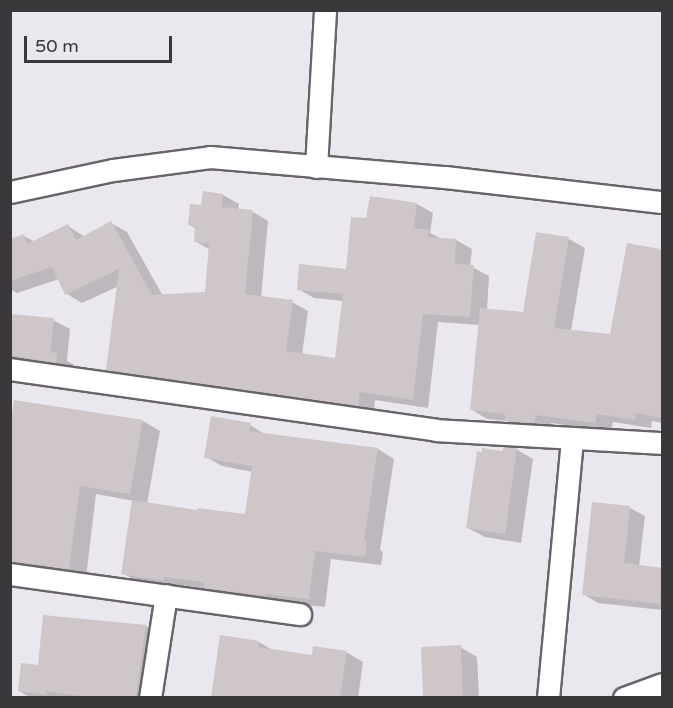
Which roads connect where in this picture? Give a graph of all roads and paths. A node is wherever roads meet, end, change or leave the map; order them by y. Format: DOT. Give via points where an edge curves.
graph roads {
  1 [pos="325,10"];
  2 [pos="316,167"];
  3 [pos="10,192"];
  4 [pos="663,202"];
  5 [pos="10,369"];
  6 [pos="572,438"];
  7 [pos="663,443"];
  8 [pos="10,574"];
  9 [pos="166,595"];
  10 [pos="300,614"];
  11 [pos="661,688"];
  12 [pos="150,698"];
  13 [pos="548,698"];
  14 [pos="624,698"];
  1 -- 2 [label="street"];
  2 -- 3 [label="street" via="210,157 113,170"];
  2 -- 4 [label="street"];
  5 -- 6 [label="street" via="436,430"];
  6 -- 7 [label="street"];
  6 -- 13 [label="street"];
  8 -- 9 [label="street"];
  9 -- 10 [label="street"];
  9 -- 12 [label="street"];
  11 -- 14 [label="street"];
}
